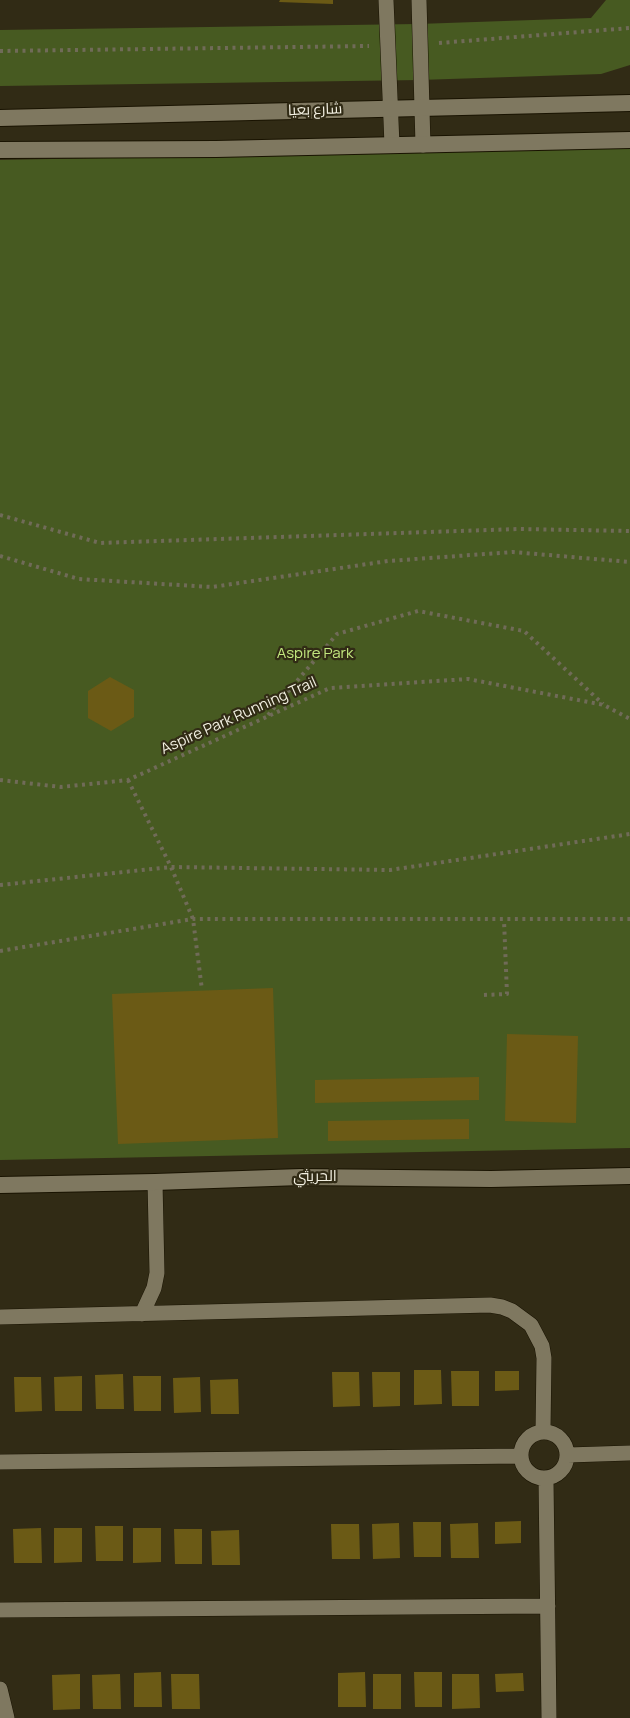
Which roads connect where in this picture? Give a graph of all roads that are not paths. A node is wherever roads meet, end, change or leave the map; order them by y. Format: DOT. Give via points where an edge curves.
graph roads {
  1 [pos="386,0"];
  2 [pos="419,0"];
  3 [pos="630,103"];
  4 [pos="390,107"];
  5 [pos="422,107"];
  6 [pos="0,118"];
  7 [pos="630,140"];
  8 [pos="423,145"];
  9 [pos="392,146"];
  10 [pos="0,150"];
  11 [pos="630,1176"];
  12 [pos="154,1182"];
  13 [pos="0,1185"];
  14 [pos="142,1314"];
  15 [pos="0,1317"];
  16 [pos="543,1431"];
  17 [pos="630,1453"];
  18 [pos="568,1455"];
  19 [pos="520,1456"];
  20 [pos="0,1462"];
  21 [pos="33,1462"];
  22 [pos="0,1470"];
  23 [pos="546,1479"];
  24 [pos="548,1606"];
  25 [pos="0,1610"];
  26 [pos="0,1689"];
  27 [pos="7,1718"];
  28 [pos="549,1718"];
  1 -- 4 [label="lane"];
  2 -- 5 [label="lane"];
  3 -- 5 [label="street, شارع بعيا"];
  4 -- 5 [label="street, شارع بعيا"];
  4 -- 6 [label="street, شارع بعيا"];
  4 -- 9 [label="lane"];
  5 -- 8 [label="lane"];
  7 -- 8 [label="street"];
  8 -- 9 [label="street"];
  9 -- 10 [label="street"];
  11 -- 12 [label="street, الحريثي" via="301,1177"];
  12 -- 13 [label="street, الحريثي"];
  12 -- 14 [label="lane" via="158,1273"];
  14 -- 15 [label="lane"];
  14 -- 16 [label="lane" via="501,1307 531,1325 542,1346"];
  16 -- 18 [label="lane" via="555,1434"];
  16 -- 19 [label="lane" via="523,1444"];
  17 -- 18 [label="lane"];
  18 -- 23 [label="lane" via="561,1472"];
  19 -- 21 [label="lane"];
  19 -- 23 [label="lane" via="532,1476"];
  20 -- 21 [label="lane"];
  21 -- 22 [label="lane"];
  23 -- 24 [label="lane"];
  24 -- 25 [label="lane"];
  24 -- 28 [label="lane"];
  26 -- 27 [label="lane"];
}
